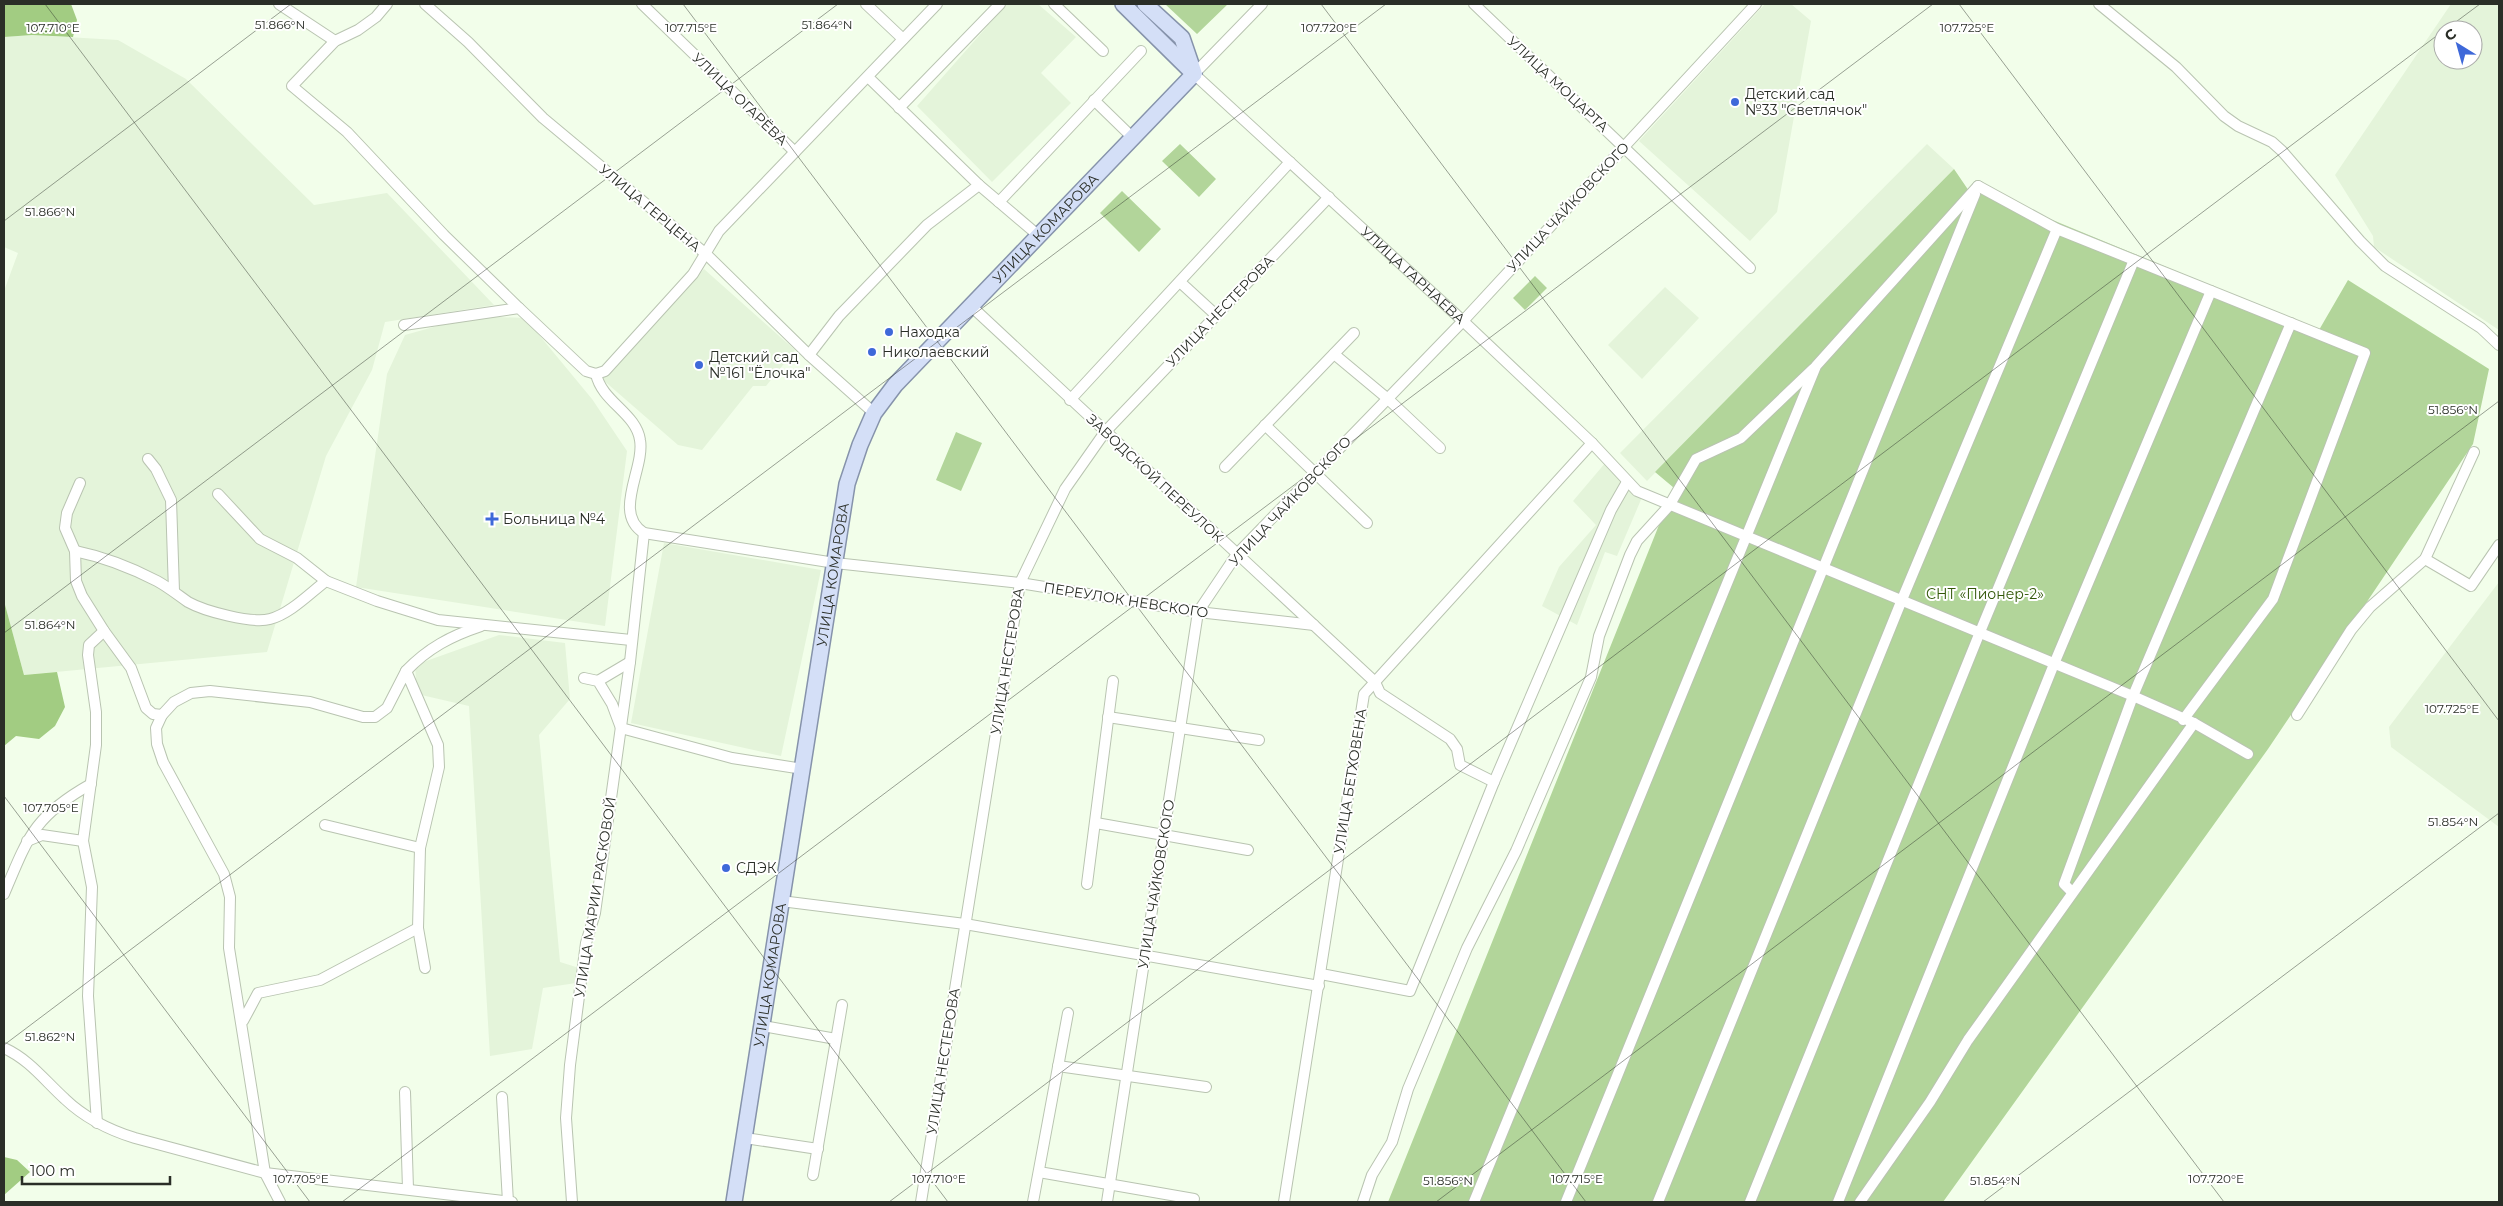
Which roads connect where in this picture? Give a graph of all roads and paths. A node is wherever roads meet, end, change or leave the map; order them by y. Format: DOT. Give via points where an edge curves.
graph roads {
  1 [pos="279,4"];
  2 [pos="387,4"];
  3 [pos="425,4"];
  4 [pos="642,4"];
  5 [pos="866,4"];
  6 [pos="937,4"];
  7 [pos="1000,4"];
  8 [pos="1054,4"];
  9 [pos="1123,4"];
  10 [pos="1145,4"];
  11 [pos="1262,4"];
  12 [pos="1474,4"];
  13 [pos="1756,4"];
  14 [pos="2098,4"];
  15 [pos="903,39"];
  16 [pos="335,41"];
  17 [pos="1141,50"];
  18 [pos="1103,51"];
  19 [pos="1194,74"];
  20 [pos="868,77"];
  21 [pos="1094,100"];
  22 [pos="899,108"];
  23 [pos="1133,138"];
  24 [pos="1625,146"];
  25 [pos="796,152"];
  26 [pos="1290,162"];
  27 [pos="979,185"];
  28 [pos="1978,186"];
  29 [pos="1329,197"];
  30 [pos="999,202"];
  31 [pos="2057,229"];
  32 [pos="1039,236"];
  33 [pos="706,254"];
  34 [pos="2134,260"];
  35 [pos="1750,268"];
  36 [pos="1180,282"];
  37 [pos="2211,291"];
  38 [pos="971,306"];
  39 [pos="519,308"];
  40 [pos="1216,316"];
  41 [pos="1463,321"];
  42 [pos="2291,323"];
  43 [pos="404,325"];
  44 [pos="1354,333"];
  45 [pos="2499,345"];
  46 [pos="1334,354"];
  47 [pos="809,355"];
  48 [pos="1816,366"];
  49 [pos="596,374"];
  50 [pos="1388,398"];
  51 [pos="1070,400"];
  52 [pos="874,413"];
  53 [pos="1265,425"];
  54 [pos="1105,432"];
  55 [pos="1592,443"];
  56 [pos="1440,448"];
  57 [pos="2474,452"];
  58 [pos="148,459"];
  59 [pos="1225,467"];
  60 [pos="1316,473"];
  61 [pos="1627,482"];
  62 [pos="80,483"];
  63 [pos="218,494"];
  64 [pos="1669,506"];
  65 [pos="1367,523"];
  66 [pos="644,533"];
  67 [pos="1745,536"];
  68 [pos="2499,545"];
  69 [pos="74,551"];
  70 [pos="1237,554"];
  71 [pos="2425,559"];
  72 [pos="835,563"];
  73 [pos="1822,568"];
  74 [pos="326,581"];
  75 [pos="1020,583"];
  76 [pos="174,591"];
  77 [pos="1901,602"];
  78 [pos="1198,612"];
  79 [pos="486,625"];
  80 [pos="1314,625"];
  81 [pos="104,631"];
  82 [pos="1980,632"];
  83 [pos="631,640"];
  84 [pos="630,662"];
  85 [pos="2054,664"];
  86 [pos="406,671"];
  87 [pos="584,678"];
  88 [pos="598,681"];
  89 [pos="1113,681"];
  90 [pos="1374,682"];
  91 [pos="2133,696"];
  92 [pos="162,715"];
  93 [pos="2297,715"];
  94 [pos="1108,717"];
  95 [pos="2183,720"];
  96 [pos="2194,723"];
  97 [pos="621,728"];
  98 [pos="1180,729"];
  99 [pos="1259,740"];
  100 [pos="2248,754"];
  101 [pos="803,769"];
  102 [pos="1494,782"];
  103 [pos="91,784"];
  104 [pos="1096,823"];
  105 [pos="326,825"];
  106 [pos="1163,836"];
  107 [pos="26,841"];
  108 [pos="83,841"];
  109 [pos="420,848"];
  110 [pos="1248,850"];
  111 [pos="1087,884"];
  112 [pos="2072,892"];
  113 [pos="4,894"];
  114 [pos="781,901"];
  115 [pos="965,924"];
  116 [pos="418,928"];
  117 [pos="1145,955"];
  118 [pos="425,968"];
  119 [pos="1321,974"];
  120 [pos="1319,986"];
  121 [pos="842,1006"];
  122 [pos="1068,1013"];
  123 [pos="243,1022"];
  124 [pos="763,1026"];
  125 [pos="836,1039"];
  126 [pos="4,1048"];
  127 [pos="1058,1066"];
  128 [pos="1127,1075"];
  129 [pos="1206,1086"];
  130 [pos="405,1092"];
  131 [pos="502,1096"];
  132 [pos="97,1123"];
  133 [pos="745,1138"];
  134 [pos="818,1149"];
  135 [pos="1039,1172"];
  136 [pos="266,1173"];
  137 [pos="813,1175"];
  138 [pos="1110,1184"];
  139 [pos="408,1189"];
  140 [pos="1194,1199"];
  141 [pos="280,1202"];
  142 [pos="510,1202"];
  143 [pos="572,1202"];
  144 [pos="734,1202"];
  145 [pos="921,1202"];
  146 [pos="1033,1202"];
  147 [pos="1107,1202"];
  148 [pos="1284,1202"];
  149 [pos="1363,1202"];
  150 [pos="1474,1202"];
  151 [pos="1566,1202"];
  152 [pos="1658,1202"];
  153 [pos="1750,1202"];
  154 [pos="1838,1202"];
  155 [pos="1860,1202"];
  1 -- 16 [label="street"];
  2 -- 16 [label="street" via="358,30"];
  3 -- 33 [label="street, УЛИЦА ГЕРЦЕНА" via="468,42 543,118"];
  4 -- 25 [label="street, УЛИЦА ОГАРЁВА"];
  5 -- 15 [label="street"];
  6 -- 15 [label="street"];
  7 -- 22 [label="street"];
  8 -- 18 [label="street"];
  9 -- 19 [label="main road, УЛИЦА ГАРНАЕВА"];
  10 -- 19 [label="main road, УЛИЦА ГАРНАЕВА" via="1182,38"];
  11 -- 19 [label="street"];
  12 -- 24 [label="street, УЛИЦА МОЦАРТА" via="1538,68"];
  13 -- 24 [label="street, УЛИЦА ЧАЙКОВСКОГО"];
  14 -- 45 [label="street" via="2176,68 2224,116 2272,142 2282,151 2385,266 2480,328"];
  15 -- 20 [label="street"];
  16 -- 39 [label="street" via="292,86 347,132 444,235"];
  17 -- 21 [label="street"];
  19 -- 23 [label="main road, УЛИЦА КОМАРОВА"];
  19 -- 26 [label="street, УЛИЦА ГАРНАЕВА"];
  20 -- 22 [label="street"];
  20 -- 25 [label="street"];
  21 -- 23 [label="street"];
  21 -- 30 [label="street"];
  22 -- 27 [label="street"];
  23 -- 32 [label="main road, УЛИЦА КОМАРОВА"];
  24 -- 35 [label="street, УЛИЦА МОЦАРТА"];
  24 -- 41 [label="street, УЛИЦА ЧАЙКОВСКОГО"];
  25 -- 33 [label="street" via="719,231"];
  26 -- 29 [label="street, УЛИЦА ГАРНАЕВА"];
  26 -- 36 [label="street"];
  27 -- 30 [label="street"];
  27 -- 47 [label="street" via="927,224 839,316"];
  28 -- 31 [label="street"];
  28 -- 48 [label="street"];
  28 -- 73 [label="street"];
  29 -- 40 [label="street, УЛИЦА НЕСТЕРОВА"];
  29 -- 41 [label="street, УЛИЦА ГАРНАЕВА"];
  30 -- 32 [label="street"];
  31 -- 34 [label="street"];
  31 -- 77 [label="street"];
  32 -- 38 [label="main road, УЛИЦА КОМАРОВА"];
  33 -- 47 [label="street, УЛИЦА ГЕРЦЕНА"];
  33 -- 49 [label="street" via="693,274 613,364"];
  34 -- 37 [label="street"];
  34 -- 82 [label="street"];
  36 -- 40 [label="street"];
  36 -- 51 [label="street"];
  37 -- 42 [label="street"];
  37 -- 85 [label="street"];
  38 -- 51 [label="street, ЗАВОДСКОЙ ПЕРЕУЛОК"];
  38 -- 52 [label="main road, УЛИЦА КОМАРОВА" via="895,385"];
  39 -- 43 [label="street"];
  39 -- 49 [label="street" via="586,371"];
  40 -- 54 [label="street, УЛИЦА НЕСТЕРОВА"];
  41 -- 50 [label="street, УЛИЦА ЧАЙКОВСКОГО"];
  41 -- 55 [label="street, УЛИЦА ГАРНАЕВА"];
  42 -- 91 [label="street"];
  42 -- 95 [label="street" via="2365,353 2273,599"];
  44 -- 46 [label="street"];
  46 -- 50 [label="street"];
  46 -- 53 [label="street"];
  47 -- 52 [label="street, УЛИЦА ГЕРЦЕНА"];
  48 -- 64 [label="street" via="1741,438 1696,459"];
  48 -- 67 [label="street"];
  49 -- 66 [label="street" via="598,386 628,418 640,438 641,449 630,506 633,523"];
  50 -- 56 [label="street"];
  50 -- 60 [label="street, УЛИЦА ЧАЙКОВСКОГО"];
  51 -- 54 [label="street, ЗАВОДСКОЙ ПЕРЕУЛОК"];
  52 -- 72 [label="main road, УЛИЦА КОМАРОВА" via="847,484"];
  53 -- 59 [label="street"];
  53 -- 60 [label="street"];
  54 -- 70 [label="street, ЗАВОДСКОЙ ПЕРЕУЛОК"];
  54 -- 75 [label="street, УЛИЦА НЕСТЕРОВА" via="1065,489"];
  55 -- 61 [label="street, УЛИЦА ГАРНАЕВА"];
  55 -- 90 [label="street, УЛИЦА БЕТХОВЕНА"];
  57 -- 71 [label="street"];
  58 -- 76 [label="street" via="171,500"];
  60 -- 65 [label="street"];
  60 -- 70 [label="street, УЛИЦА ЧАЙКОВСКОГО"];
  61 -- 64 [label="street, УЛИЦА ГАРНАЕВА" via="1637,491"];
  61 -- 102 [label="street"];
  62 -- 69 [label="street" via="67,513 65,528"];
  63 -- 74 [label="street" via="260,540 297,558"];
  64 -- 67 [label="street, УЛИЦА ГАРНАЕВА"];
  64 -- 149 [label="street" via="1630,555 1598,636 1591,677 1516,850 1467,948 1408,1088 1392,1142 1372,1175"];
  66 -- 72 [label="street, ПЕРЕУЛОК НЕВСКОГО"];
  66 -- 83 [label="street, УЛИЦА МАРИИ РАСКОВОЙ"];
  67 -- 73 [label="street, УЛИЦА ГАРНАЕВА"];
  67 -- 150 [label="street"];
  68 -- 71 [label="street" via="2471,586"];
  69 -- 76 [label="street" via="115,561"];
  69 -- 81 [label="street" via="76,581"];
  70 -- 78 [label="street, УЛИЦА ЧАЙКОВСКОГО"];
  70 -- 80 [label="street, ЗАВОДСКОЙ ПЕРЕУЛОК"];
  71 -- 93 [label="street" via="2370,607 2351,630"];
  72 -- 75 [label="street, ПЕРЕУЛОК НЕВСКОГО"];
  72 -- 101 [label="main road, УЛИЦА КОМАРОВА"];
  73 -- 77 [label="street, УЛИЦА ГАРНАЕВА"];
  73 -- 151 [label="street"];
  74 -- 76 [label="street" via="270,620 206,610"];
  74 -- 79 [label="street" via="415,614"];
  75 -- 78 [label="street, ПЕРЕУЛОК НЕВСКОГО"];
  75 -- 115 [label="street, УЛИЦА НЕСТЕРОВА"];
  77 -- 82 [label="street, УЛИЦА ГАРНАЕВА"];
  77 -- 152 [label="street"];
  78 -- 80 [label="street, ПЕРЕУЛОК НЕВСКОГО"];
  78 -- 98 [label="street, УЛИЦА ЧАЙКОВСКОГО"];
  79 -- 83 [label="street"];
  79 -- 86 [label="street" via="440,642 420,655"];
  80 -- 90 [label="street, ЗАВОДСКОЙ ПЕРЕУЛОК"];
  81 -- 92 [label="street" via="131,668 146,708 153,714"];
  81 -- 103 [label="street" via="89,645 88,655 96,712"];
  82 -- 85 [label="street, УЛИЦА ГАРНАЕВА"];
  82 -- 153 [label="street"];
  83 -- 84 [label="street, УЛИЦА МАРИИ РАСКОВОЙ"];
  84 -- 88 [label="street"];
  84 -- 97 [label="street, УЛИЦА МАРИИ РАСКОВОЙ"];
  85 -- 91 [label="street, УЛИЦА ГАРНАЕВА"];
  85 -- 154 [label="street"];
  86 -- 92 [label="street" via="387,708 375,717 363,717 310,702 210,691 191,693 174,702"];
  86 -- 109 [label="street" via="438,745 439,767"];
  87 -- 88 [label="street"];
  88 -- 97 [label="street"];
  89 -- 94 [label="street"];
  90 -- 102 [label="street, ЗАВОДСКОЙ ПЕРЕУЛОК" via="1380,693 1450,739 1457,750 1460,765"];
  90 -- 119 [label="street, УЛИЦА БЕТХОВЕНА" via="1364,694"];
  91 -- 95 [label="street, УЛИЦА ГАРНАЕВА"];
  91 -- 112 [label="street" via="2064,884"];
  92 -- 123 [label="street" via="156,728 163,762 224,874 231,916 229,948"];
  94 -- 98 [label="street"];
  94 -- 104 [label="street"];
  95 -- 96 [label="street, УЛИЦА ГАРНАЕВА"];
  96 -- 100 [label="street, УЛИЦА ГАРНАЕВА"];
  96 -- 112 [label="street"];
  97 -- 101 [label="street" via="732,758"];
  97 -- 143 [label="street, УЛИЦА МАРИИ РАСКОВОЙ" via="570,1065 566,1118"];
  98 -- 99 [label="street"];
  98 -- 106 [label="street, УЛИЦА ЧАЙКОВСКОГО"];
  101 -- 114 [label="main road, УЛИЦА КОМАРОВА"];
  102 -- 119 [label="street" via="1410,990"];
  103 -- 107 [label="street" via="66,798 44,817"];
  103 -- 108 [label="street"];
  104 -- 106 [label="street"];
  104 -- 111 [label="street"];
  105 -- 109 [label="street"];
  106 -- 110 [label="street"];
  106 -- 117 [label="street, УЛИЦА ЧАЙКОВСКОГО"];
  107 -- 108 [label="street" via="42,835"];
  107 -- 113 [label="street"];
  108 -- 132 [label="street" via="92,887 88,996"];
  109 -- 116 [label="street"];
  112 -- 155 [label="street"];
  114 -- 115 [label="street"];
  114 -- 124 [label="main road, УЛИЦА КОМАРОВА"];
  115 -- 117 [label="street"];
  115 -- 145 [label="street, УЛИЦА НЕСТЕРОВА"];
  116 -- 118 [label="street"];
  116 -- 123 [label="street" via="320,980 258,993"];
  117 -- 120 [label="street"];
  117 -- 128 [label="street, УЛИЦА ЧАЙКОВСКОГО"];
  119 -- 120 [label="street, УЛИЦА БЕТХОВЕНА"];
  120 -- 148 [label="street, УЛИЦА БЕТХОВЕНА"];
  121 -- 125 [label="street"];
  122 -- 127 [label="street"];
  123 -- 136 [label="street"];
  124 -- 125 [label="street"];
  124 -- 133 [label="main road, УЛИЦА КОМАРОВА"];
  125 -- 134 [label="street"];
  126 -- 132 [label="street" via="30,1063 66,1100"];
  127 -- 128 [label="street"];
  127 -- 135 [label="street"];
  128 -- 129 [label="street"];
  128 -- 138 [label="street, УЛИЦА ЧАЙКОВСКОГО"];
  130 -- 139 [label="street"];
  131 -- 142 [label="street"];
  132 -- 136 [label="street" via="135,1138"];
  133 -- 134 [label="street"];
  133 -- 144 [label="main road, УЛИЦА КОМАРОВА"];
  134 -- 137 [label="street"];
  135 -- 138 [label="street"];
  135 -- 146 [label="street"];
  136 -- 139 [label="street"];
  136 -- 141 [label="street"];
  138 -- 140 [label="street"];
  138 -- 147 [label="street, УЛИЦА ЧАЙКОВСКОГО"];
  139 -- 142 [label="street"];
}
